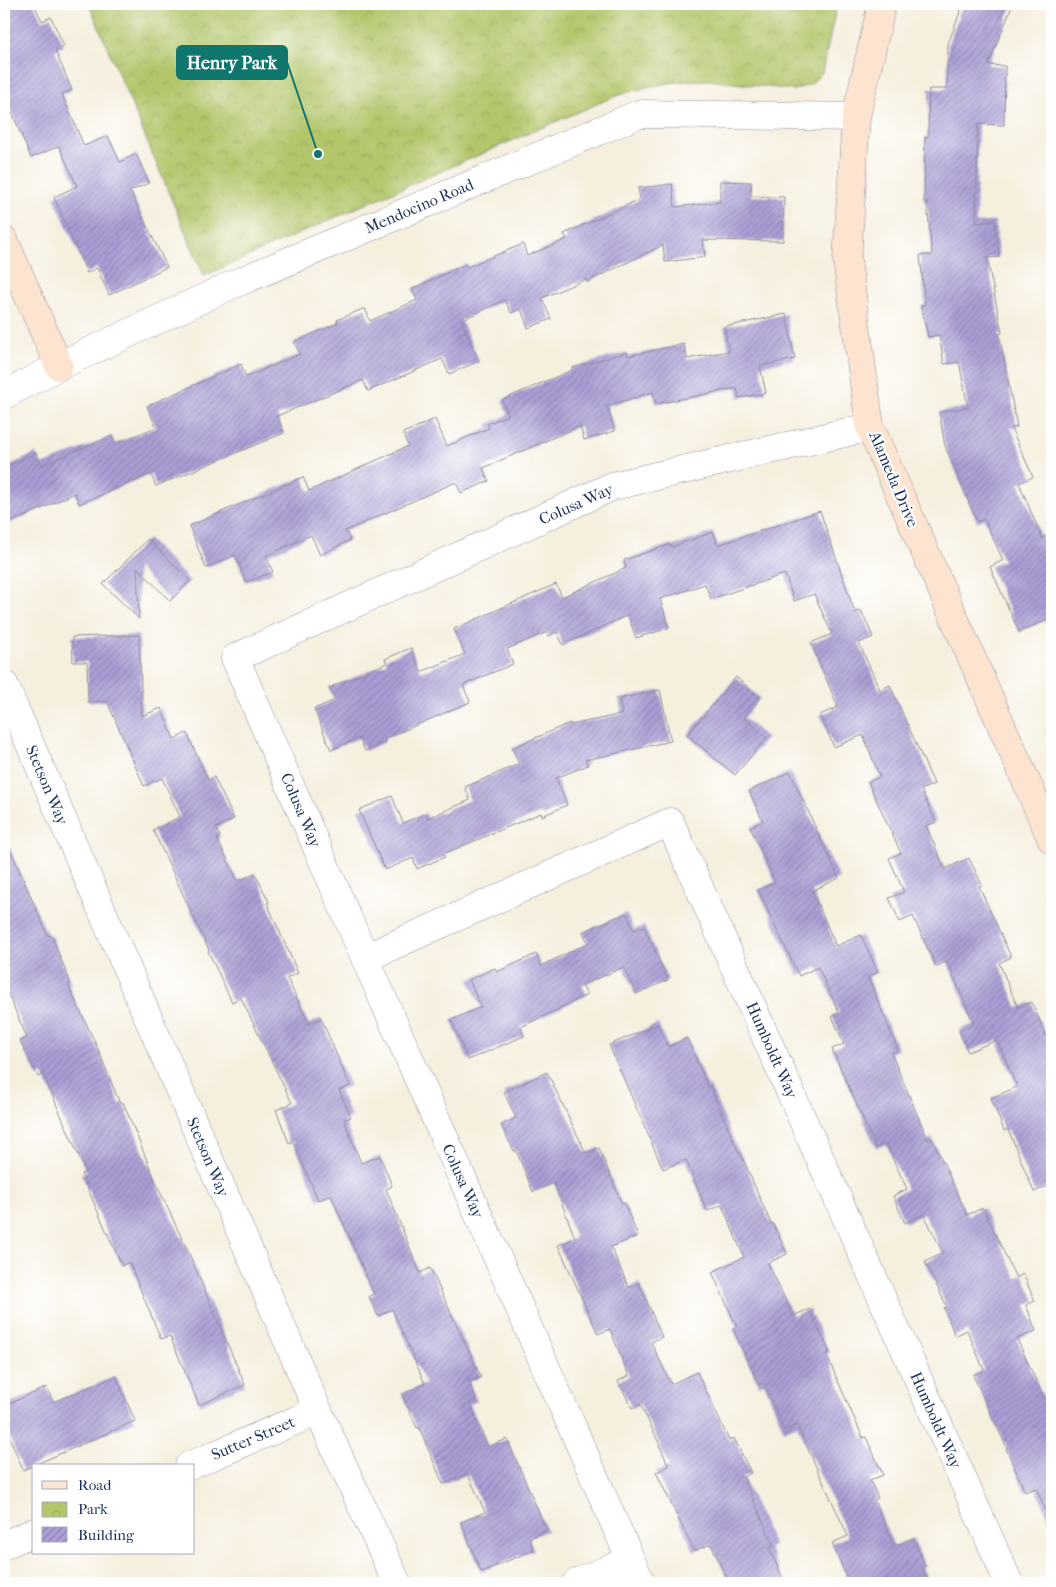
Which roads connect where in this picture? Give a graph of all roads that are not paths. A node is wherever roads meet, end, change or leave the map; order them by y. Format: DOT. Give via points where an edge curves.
graph roads {
  1 [pos="882,4"];
  2 [pos="856,117"];
  3 [pos="4,240"];
  4 [pos="60,366"];
  5 [pos="4,395"];
  6 [pos="870,427"];
  7 [pos="4,684"];
  8 [pos="13,733"];
  9 [pos="1052,840"];
  10 [pos="365,958"];
  11 [pos="318,1411"];
  12 [pos="194,1464"];
  13 [pos="32,1533"];
  14 [pos="4,1545"];
  15 [pos="635,1572"];
  16 [pos="396,1583"];
  17 [pos="576,1583"];
  18 [pos="1009,1583"];
  1 -- 2 [label="street, Alameda Drive"];
  2 -- 4 [label="street, Mendocino Road" via="639,114 227,287"];
  2 -- 6 [label="street, Alameda Drive" via="847,260"];
  3 -- 4 [label="street"];
  4 -- 5 [label="street, Mendocino Road"];
  6 -- 9 [label="street, Alameda Drive"];
  6 -- 10 [label="street, Colusa Way" via="613,486 235,658"];
  7 -- 8 [label="street, Stetson Way"];
  8 -- 11 [label="street, Stetson Way"];
  10 -- 15 [label="street, Colusa Way"];
  10 -- 18 [label="street, Humboldt Way" via="670,822"];
  11 -- 12 [label="street, Sutter Street"];
  11 -- 16 [label="street, Stetson Way"];
  13 -- 14 [label="street"];
  15 -- 17 [label="street"];
}
